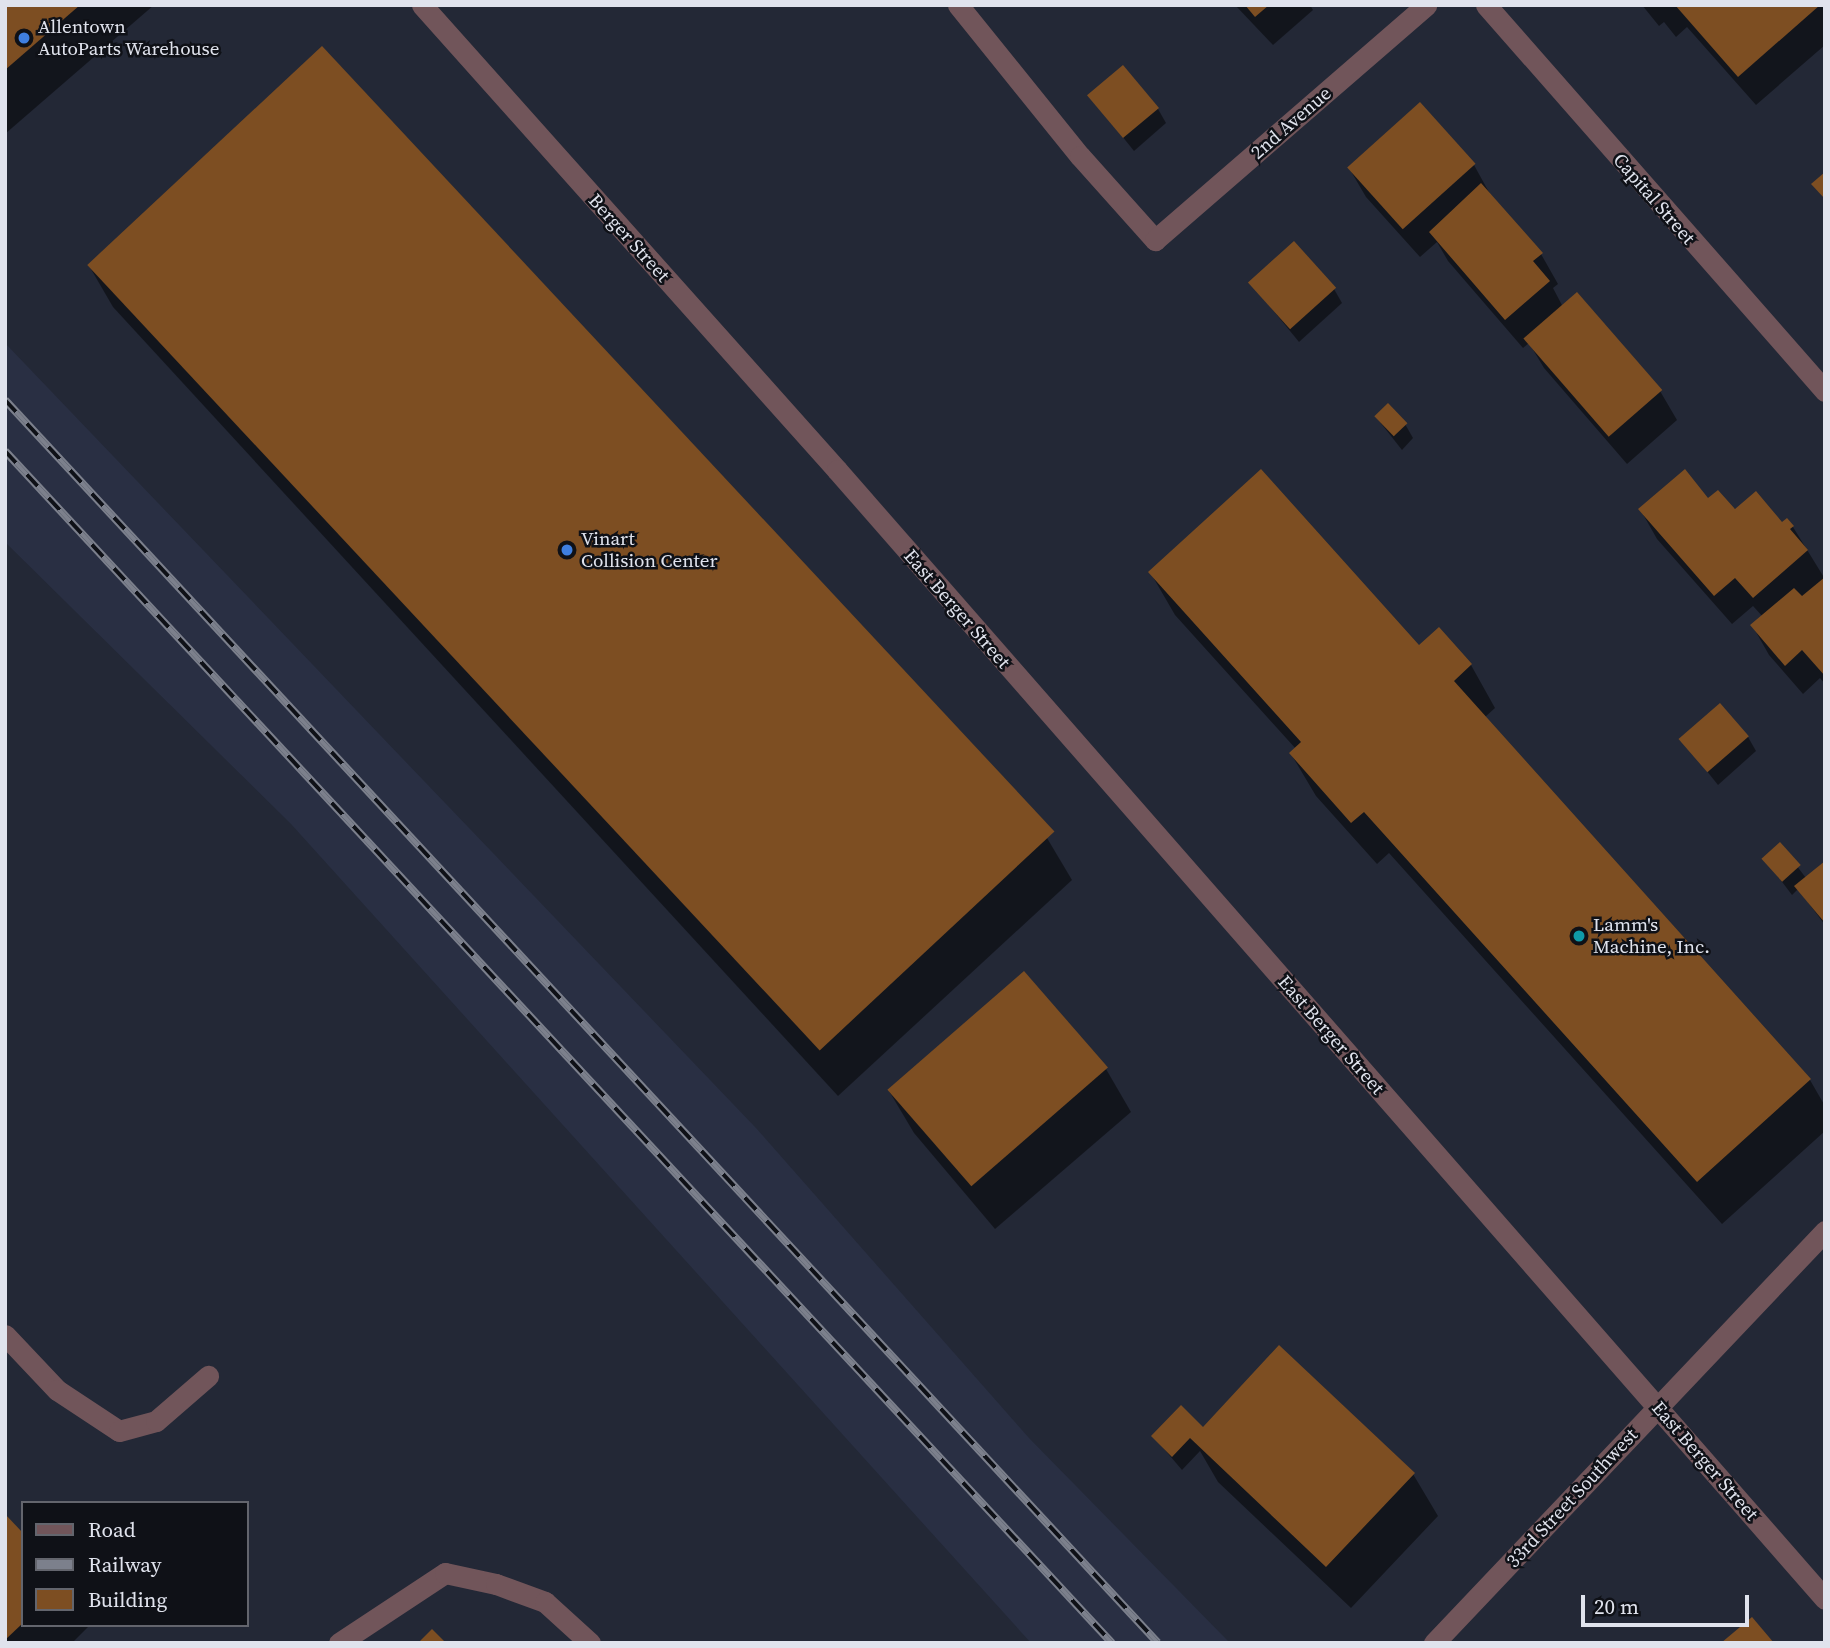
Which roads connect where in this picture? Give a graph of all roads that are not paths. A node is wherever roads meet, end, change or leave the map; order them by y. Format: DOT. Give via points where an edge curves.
graph roads {
  1 [pos="422,5"];
  2 [pos="958,5"];
  3 [pos="1426,5"];
  4 [pos="1486,5"];
  5 [pos="1825,391"];
  6 [pos="837,470"];
  7 [pos="1825,1231"];
  8 [pos="5,1335"];
  9 [pos="208,1376"];
  10 [pos="1659,1406"];
  11 [pos="1825,1599"];
  12 [pos="339,1643"];
  13 [pos="590,1643"];
  14 [pos="1434,1643"];
  1 -- 6 [label="street, Berger Street"];
  2 -- 3 [label="street, 2nd Avenue" via="1080,156 1156,240"];
  4 -- 5 [label="street, Capital Street"];
  6 -- 10 [label="street, East Berger Street"];
  7 -- 10 [label="street, 33rd Street Southwest"];
  8 -- 9 [label="street" via="57,1390 119,1431 156,1421"];
  10 -- 11 [label="street, East Berger Street"];
  10 -- 14 [label="street, 33rd Street Southwest"];
  12 -- 13 [label="street" via="445,1573 496,1584 545,1602"];
}
